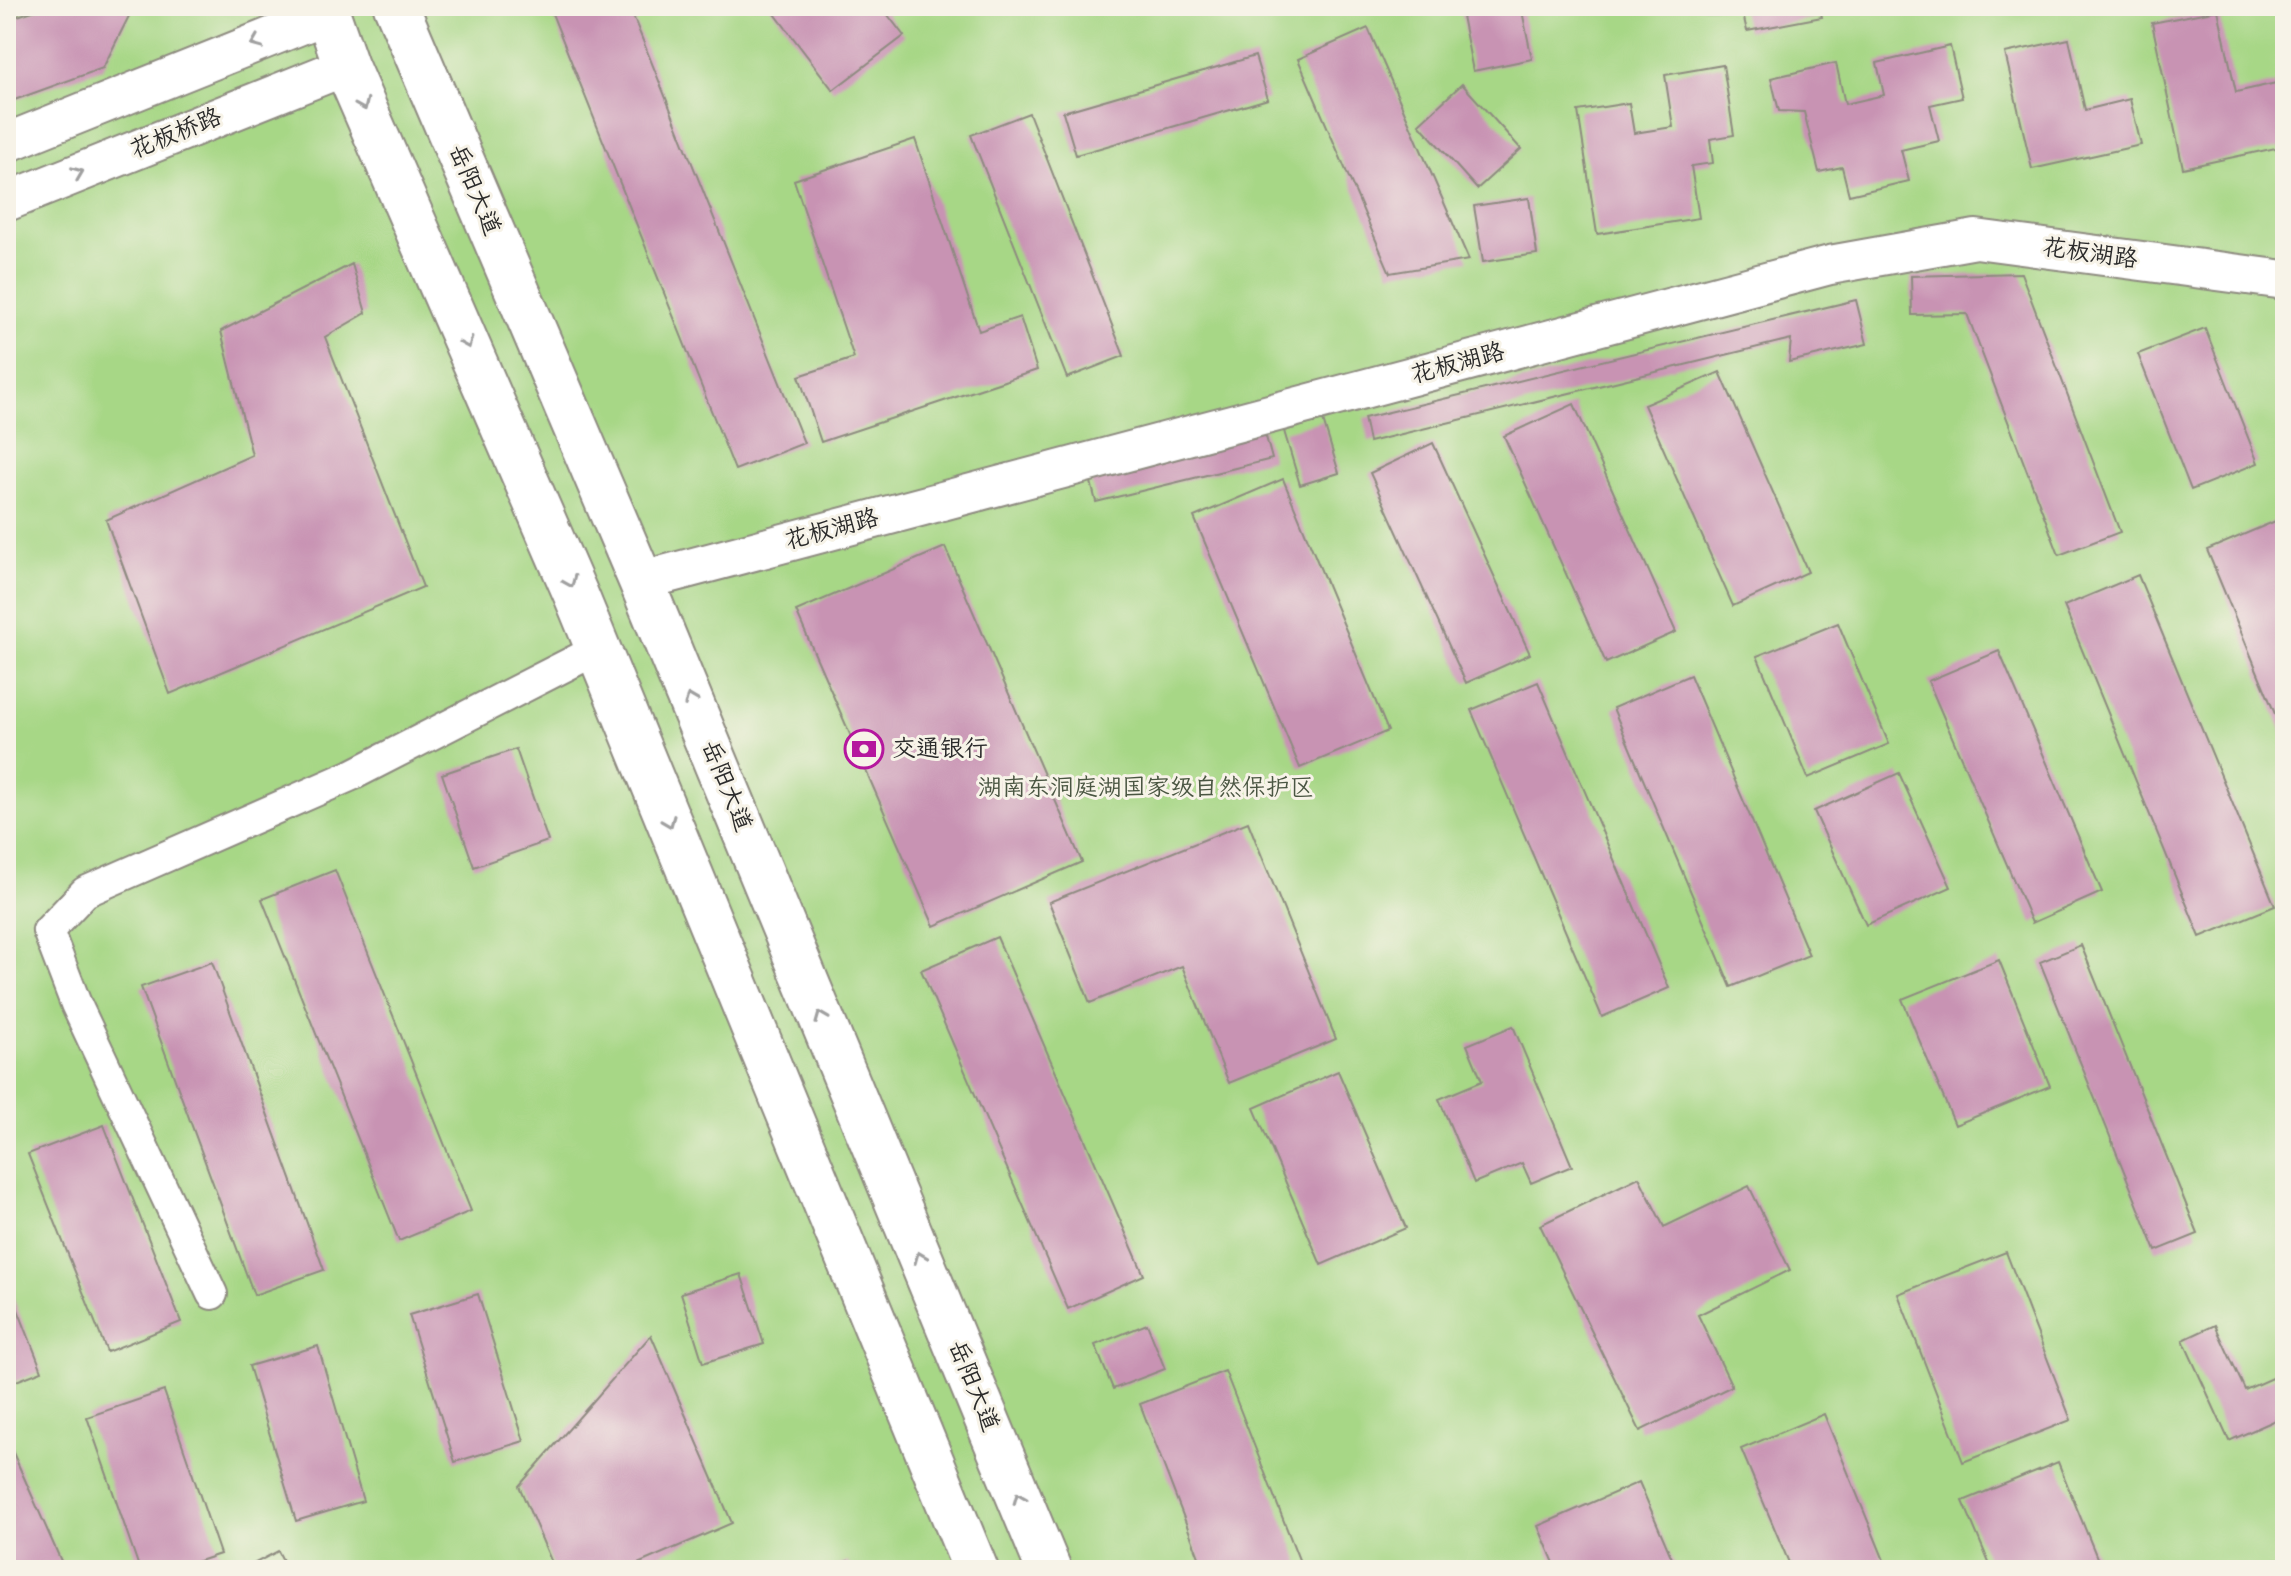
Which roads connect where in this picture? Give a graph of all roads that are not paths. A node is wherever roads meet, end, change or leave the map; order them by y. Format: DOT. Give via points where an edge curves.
graph roads {
  1 [pos="396,6"];
  2 [pos="327,10"];
  3 [pos="346,66"];
  4 [pos="6,143"];
  5 [pos="6,202"];
  6 [pos="2285,280"];
  7 [pos="641,581"];
  8 [pos="598,649"];
  9 [pos="212,1294"];
  10 [pos="976,1570"];
  11 [pos="1049,1570"];
  1 -- 7 [label="main road, 岳阳大道"];
  2 -- 3 [label="main road"];
  2 -- 4 [label="street, one-way"];
  5 -- 3 [label="street, 花板桥路, one-way"];
  3 -- 8 [label="main road, one-way"];
  6 -- 7 [label="street, 花板湖路" via="1976,239 1830,265"];
  11 -- 7 [label="main road, 岳阳大道, one-way"];
  8 -- 9 [label="street" via="352,775 85,892 48,931 76,1004"];
  8 -- 10 [label="main road, one-way"];
}
